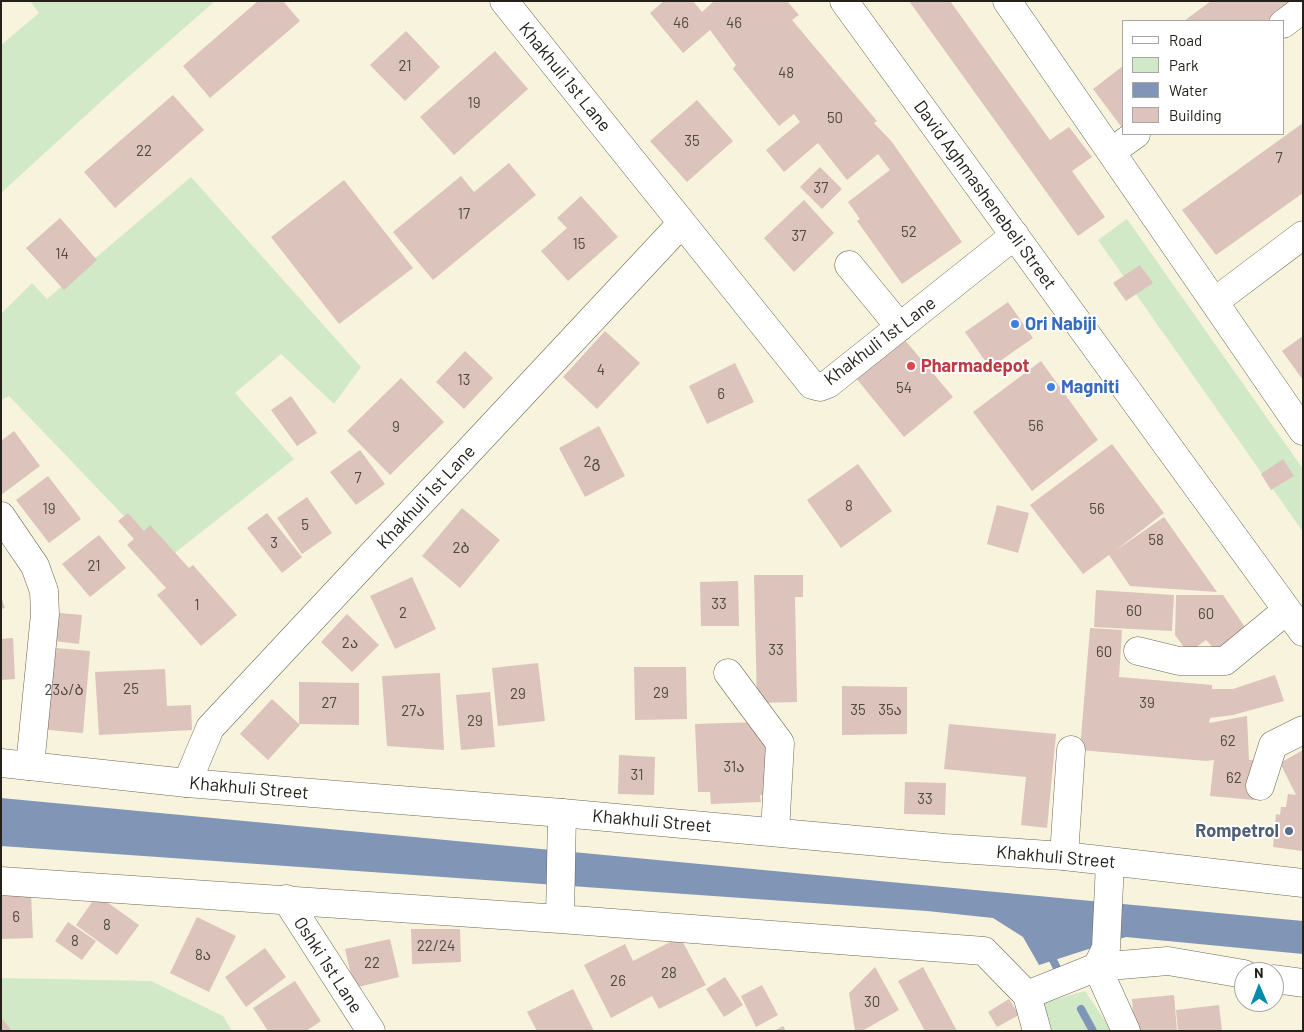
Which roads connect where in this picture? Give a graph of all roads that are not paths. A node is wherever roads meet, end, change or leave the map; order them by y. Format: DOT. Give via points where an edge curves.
graph roads {
  1 [pos="504,1"];
  2 [pos="844,1"];
  3 [pos="1021,6"];
  4 [pos="1303,10"];
  5 [pos="1284,23"];
  6 [pos="1135,135"];
  7 [pos="1111,152"];
  8 [pos="682,223"];
  9 [pos="1015,235"];
  10 [pos="1303,235"];
  11 [pos="849,265"];
  12 [pos="1214,302"];
  13 [pos="900,327"];
  14 [pos="1303,431"];
  15 [pos="1,516"];
  16 [pos="1295,621"];
  17 [pos="1138,651"];
  18 [pos="728,673"];
  19 [pos="1303,730"];
  20 [pos="1071,750"];
  21 [pos="1,763"];
  22 [pos="30,766"];
  23 [pos="187,783"];
  24 [pos="1260,786"];
  25 [pos="562,813"];
  26 [pos="775,832"];
  27 [pos="1064,856"];
  28 [pos="1110,862"];
  29 [pos="1,881"];
  30 [pos="1303,882"];
  31 [pos="286,900"];
  32 [pos="560,906"];
  33 [pos="1101,958"];
  34 [pos="1234,972"];
  35 [pos="1284,981"];
  36 [pos="1303,984"];
  37 [pos="1027,995"];
  38 [pos="371,1031"];
  39 [pos="1037,1031"];
  40 [pos="1126,1031"];
  1 -- 8 [label="street, Khakhuli 1st Lane"];
  2 -- 9 [label="street, David Aghmashenebeli Street"];
  3 -- 7 [label="street"];
  4 -- 5 [label="street"];
  6 -- 7 [label="street"];
  7 -- 12 [label="street"];
  8 -- 13 [label="street, Khakhuli 1st Lane" via="812,385 828,384"];
  8 -- 23 [label="street, Khakhuli 1st Lane" via="210,728"];
  9 -- 13 [label="street, Khakhuli 1st Lane"];
  9 -- 16 [label="street, David Aghmashenebeli Street"];
  10 -- 12 [label="street"];
  11 -- 13 [label="street"];
  12 -- 14 [label="street"];
  15 -- 22 [label="street" via="35,566 44,591 45,614"];
  16 -- 17 [label="street" via="1225,662 1179,661"];
  18 -- 26 [label="street" via="780,743"];
  19 -- 24 [label="street" via="1273,744"];
  20 -- 27 [label="street"];
  21 -- 22 [label="street, Khakhuli Street"];
  22 -- 23 [label="street, Khakhuli Street"];
  23 -- 25 [label="street, Khakhuli Street"];
  25 -- 26 [label="street, Khakhuli Street"];
  25 -- 32 [label="street"];
  26 -- 27 [label="street, Khakhuli Street"];
  27 -- 28 [label="street, Khakhuli Street"];
  28 -- 30 [label="street, Khakhuli Street"];
  28 -- 33 [label="street"];
  29 -- 31 [label="street"];
  31 -- 32 [label="street"];
  31 -- 38 [label="street, Oshki 1st Lane"];
  32 -- 37 [label="street" via="984,951"];
  33 -- 34 [label="street" via="1168,962"];
  33 -- 37 [label="street"];
  33 -- 40 [label="street"];
  35 -- 36 [label="street"];
  37 -- 39 [label="street"];
}
